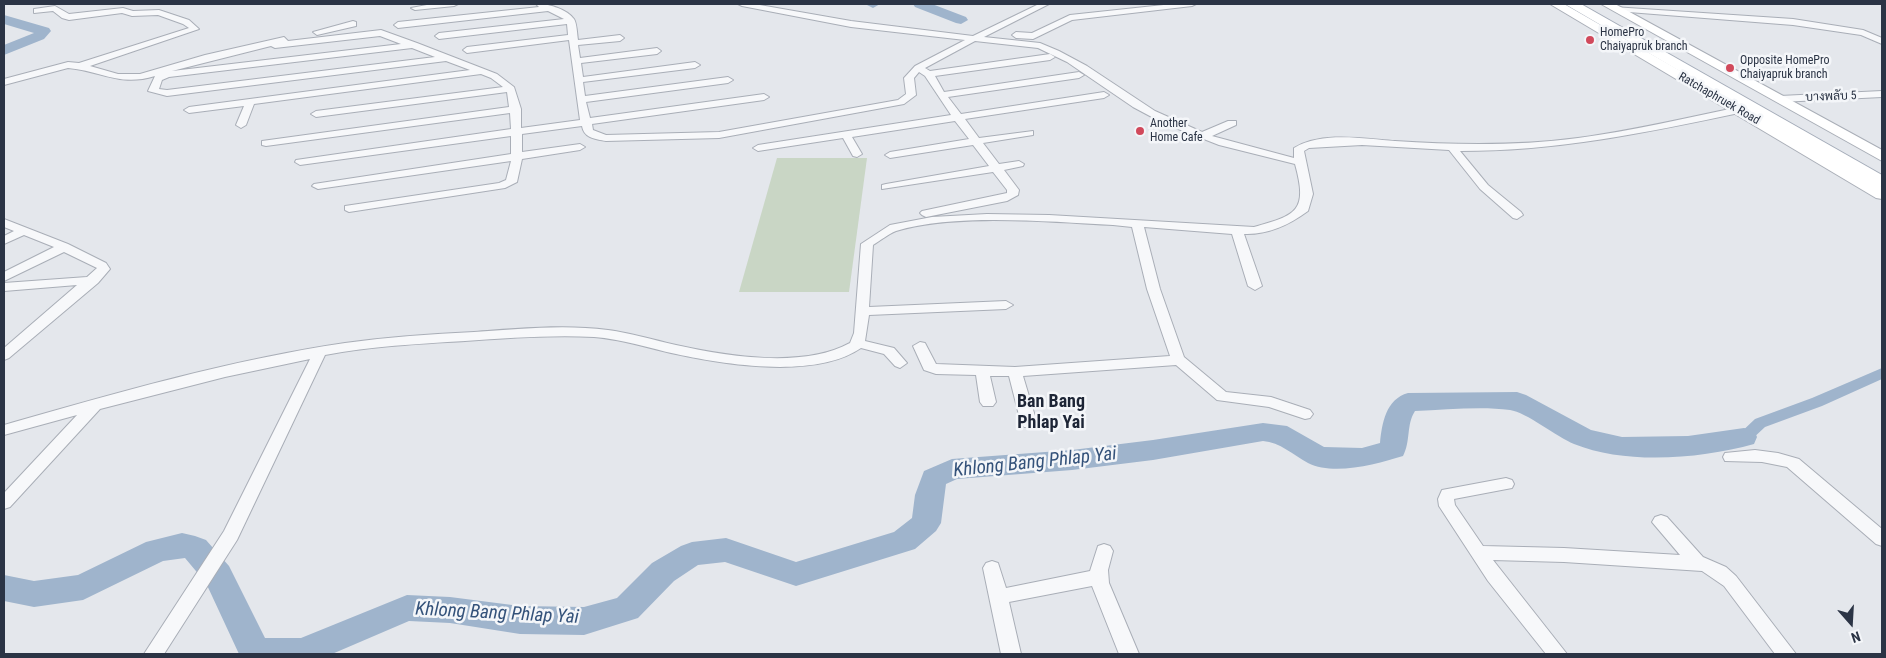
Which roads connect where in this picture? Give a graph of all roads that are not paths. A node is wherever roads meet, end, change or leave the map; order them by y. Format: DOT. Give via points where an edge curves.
graph roads {
  1 [pos="454,4"];
  2 [pos="742,4"];
  3 [pos="1045,4"];
  4 [pos="1192,4"];
  5 [pos="1556,4"];
  6 [pos="1572,4"];
  7 [pos="1590,4"];
  8 [pos="544,6"];
  9 [pos="1611,6"];
  10 [pos="415,8"];
  11 [pos="37,11"];
  12 [pos="570,21"];
  13 [pos="352,24"];
  14 [pos="398,25"];
  15 [pos="996,29"];
  16 [pos="439,36"];
  17 [pos="1666,37"];
  18 [pos="620,38"];
  19 [pos="975,38"];
  20 [pos="573,40"];
  21 [pos="1882,41"];
  22 [pos="275,44"];
  23 [pos="414,45"];
  24 [pos="467,50"];
  25 [pos="657,51"];
  26 [pos="1050,56"];
  27 [pos="446,58"];
  28 [pos="575,61"];
  29 [pos="695,65"];
  30 [pos="80,66"];
  31 [pos="921,71"];
  32 [pos="481,72"];
  33 [pos="1079,75"];
  34 [pos="578,80"];
  35 [pos="728,80"];
  36 [pos="4,82"];
  37 [pos="1736,85"];
  38 [pos="511,89"];
  39 [pos="1882,94"];
  40 [pos="941,95"];
  41 [pos="1104,95"];
  42 [pos="764,97"];
  43 [pos="1780,99"];
  44 [pos="581,100"];
  45 [pos="250,102"];
  46 [pos="516,109"];
  47 [pos="189,110"];
  48 [pos="1739,110"];
  49 [pos="316,114"];
  50 [pos="958,118"];
  51 [pos="585,122"];
  52 [pos="1232,123"];
  53 [pos="241,126"];
  54 [pos="515,132"];
  55 [pos="1028,133"];
  56 [pos="846,135"];
  57 [pos="1205,135"];
  58 [pos="710,136"];
  59 [pos="976,142"];
  60 [pos="266,143"];
  61 [pos="791,143"];
  62 [pos="580,147"];
  63 [pos="1452,147"];
  64 [pos="758,148"];
  65 [pos="857,154"];
  66 [pos="890,155"];
  67 [pos="798,156"];
  68 [pos="1882,156"];
  69 [pos="516,157"];
  70 [pos="300,162"];
  71 [pos="1299,162"];
  72 [pos="1019,164"];
  73 [pos="1882,166"];
  74 [pos="996,168"];
  75 [pos="1882,182"];
  76 [pos="318,186"];
  77 [pos="886,187"];
  78 [pos="1882,194"];
  79 [pos="349,208"];
  80 [pos="1517,215"];
  81 [pos="892,219"];
  82 [pos="4,223"];
  83 [pos="1137,224"];
  84 [pos="24,231"];
  85 [pos="1237,231"];
  86 [pos="4,240"];
  87 [pos="64,248"];
  88 [pos="4,277"];
  89 [pos="93,280"];
  90 [pos="1256,286"];
  91 [pos="4,287"];
  92 [pos="1006,305"];
  93 [pos="863,311"];
  94 [pos="858,344"];
  95 [pos="920,346"];
  96 [pos="320,352"];
  97 [pos="4,355"];
  98 [pos="1177,358"];
  99 [pos="900,364"];
  100 [pos="982,371"];
  101 [pos="1015,372"];
  102 [pos="988,402"];
  103 [pos="94,405"];
  104 [pos="1304,414"];
  105 [pos="1029,423"];
  106 [pos="4,430"];
  107 [pos="1731,457"];
  108 [pos="1506,484"];
  109 [pos="4,502"];
  110 [pos="1661,522"];
  111 [pos="1882,539"];
  112 [pos="1104,550"];
  113 [pos="1478,553"];
  114 [pos="1697,562"];
  115 [pos="992,568"];
  116 [pos="1099,577"];
  117 [pos="1008,595"];
  118 [pos="154,654"];
  119 [pos="1011,654"];
  120 [pos="1129,654"];
  121 [pos="1557,654"];
  122 [pos="1786,654"];
  1 -- 10 [label="street"];
  2 -- 19 [label="street" via="836,22"];
  3 -- 15 [label="street"];
  4 -- 15 [label="street" via="1070,18 1028,37"];
  5 -- 48 [label="main road, Ratchaphruek Road"];
  6 -- 75 [label="main road, Ratchaphruek Road"];
  7 -- 37 [label="main road, Ratchaphruek Road"];
  8 -- 12 [label="street"];
  8 -- 14 [label="street"];
  9 -- 17 [label="main road, Ratchaphruek Road"];
  9 -- 21 [label="street" via="1805,25 1863,33"];
  11 -- 30 [label="street" via="55,8 64,16 74,17 123,10 132,14 159,12 195,29"];
  12 -- 16 [label="street"];
  12 -- 20 [label="street"];
  13 -- 30 [label="street" via="208,57 141,77 117,77"];
  15 -- 19 [label="street"];
  17 -- 37 [label="main road"];
  17 -- 43 [label="main road, Ratchaphruek Road"];
  18 -- 20 [label="street"];
  19 -- 31 [label="street"];
  19 -- 57 [label="street" via="1029,44 1049,50 1103,79 1154,114"];
  20 -- 24 [label="street"];
  20 -- 28 [label="street"];
  22 -- 23 [label="street" via="376,33"];
  23 -- 27 [label="street"];
  23 -- 27 [label="street" via="167,74 158,78 153,91 167,93"];
  25 -- 28 [label="street"];
  26 -- 31 [label="street"];
  27 -- 32 [label="street"];
  28 -- 34 [label="street"];
  29 -- 34 [label="street"];
  30 -- 36 [label="street" via="52,68"];
  31 -- 40 [label="street"];
  31 -- 58 [label="street" via="909,78 911,95 901,102"];
  32 -- 38 [label="street" via="494,76"];
  32 -- 45 [label="street"];
  33 -- 40 [label="street"];
  34 -- 44 [label="street"];
  35 -- 44 [label="street"];
  37 -- 73 [label="main road, Ratchaphruek Road"];
  38 -- 46 [label="street"];
  38 -- 49 [label="street"];
  39 -- 43 [label="street, บางพลับ 5"];
  40 -- 50 [label="street"];
  41 -- 50 [label="street"];
  42 -- 51 [label="street"];
  43 -- 68 [label="main road, Ratchaphruek Road"];
  44 -- 51 [label="street"];
  45 -- 47 [label="street"];
  45 -- 53 [label="street"];
  46 -- 54 [label="street"];
  46 -- 60 [label="street"];
  48 -- 63 [label="street" via="1600,138 1538,145"];
  48 -- 78 [label="main road, Ratchaphruek Road"];
  50 -- 56 [label="street"];
  50 -- 59 [label="street"];
  51 -- 54 [label="street"];
  51 -- 58 [label="street" via="588,131 595,136"];
  52 -- 57 [label="street"];
  54 -- 69 [label="street"];
  54 -- 70 [label="street"];
  55 -- 59 [label="street"];
  56 -- 61 [label="street"];
  56 -- 65 [label="street"];
  57 -- 71 [label="street"];
  59 -- 66 [label="street"];
  59 -- 74 [label="street"];
  61 -- 64 [label="street"];
  61 -- 67 [label="street"];
  62 -- 69 [label="street"];
  63 -- 71 [label="street" via="1315,141 1300,147"];
  63 -- 80 [label="street" via="1484,187"];
  69 -- 76 [label="street"];
  69 -- 79 [label="street" via="514,179 508,184"];
  71 -- 85 [label="street" via="1307,193 1306,205 1300,213 1265,229"];
  72 -- 74 [label="street"];
  74 -- 77 [label="street"];
  74 -- 81 [label="street" via="1013,190 1007,198"];
  82 -- 84 [label="street"];
  83 -- 85 [label="street"];
  83 -- 93 [label="street" via="988,216 942,219 892,229 873,236 867,244"];
  83 -- 98 [label="street" via="1158,308"];
  84 -- 86 [label="street"];
  84 -- 87 [label="street"];
  85 -- 90 [label="street"];
  87 -- 88 [label="street"];
  87 -- 89 [label="street" via="102,266 102,273"];
  89 -- 91 [label="street"];
  89 -- 97 [label="street"];
  92 -- 93 [label="street"];
  93 -- 94 [label="street"];
  94 -- 96 [label="street" via="834,358 795,362 677,350 596,333 438,338"];
  94 -- 99 [label="street" via="889,351"];
  95 -- 100 [label="street" via="930,368"];
  96 -- 103 [label="street"];
  96 -- 118 [label="street" via="231,535"];
  98 -- 101 [label="street" via="1167,362"];
  98 -- 104 [label="street" via="1227,398 1271,402"];
  100 -- 101 [label="street"];
  100 -- 102 [label="street"];
  101 -- 105 [label="street"];
  103 -- 106 [label="street"];
  103 -- 109 [label="street"];
  107 -- 111 [label="street" via="1756,455 1793,463"];
  108 -- 113 [label="street" via="1448,494 1447,506"];
  110 -- 114 [label="street"];
  112 -- 116 [label="street"];
  113 -- 114 [label="street"];
  113 -- 121 [label="street"];
  114 -- 122 [label="street" via="1713,567 1730,581"];
  115 -- 119 [label="street"];
  116 -- 117 [label="street"];
  116 -- 120 [label="street"];
}
